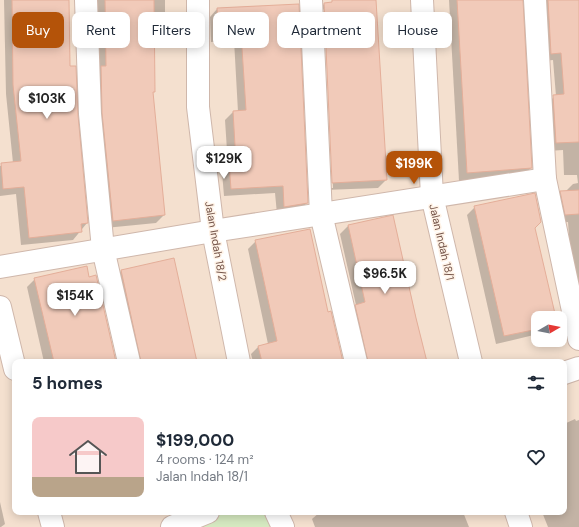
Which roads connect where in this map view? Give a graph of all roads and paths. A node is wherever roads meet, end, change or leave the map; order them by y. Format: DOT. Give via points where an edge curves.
graph roads {
  1 [pos="86,0"];
  2 [pos="198,0"];
  3 [pos="311,0"];
  4 [pos="422,0"];
  5 [pos="535,0"];
  6 [pos="545,179"];
  7 [pos="432,196"];
  8 [pos="321,214"];
  9 [pos="213,231"];
  10 [pos="103,249"];
  11 [pos="0,267"];
  12 [pos="0,307"];
  13 [pos="579,339"];
  14 [pos="12,359"];
  15 [pos="128,359"];
  16 [pos="238,359"];
  17 [pos="355,359"];
  18 [pos="470,359"];
  19 [pos="579,368"];
  20 [pos="567,372"];
  21 [pos="50,515"];
  22 [pos="164,515"];
  23 [pos="201,515"];
  24 [pos="277,515"];
  25 [pos="517,515"];
  26 [pos="53,527"];
  27 [pos="166,527"];
  28 [pos="172,527"];
  29 [pos="283,527"];
  30 [pos="521,527"];
  1 -- 10 [label="street" via="90,114"];
  2 -- 9 [label="street, Jalan Indah 18/2" via="198,107"];
  3 -- 8 [label="street"];
  4 -- 7 [label="street, Jalan Indah 18/1"];
  5 -- 6 [label="street"];
  6 -- 7 [label="street"];
  6 -- 13 [label="street"];
  7 -- 8 [label="street"];
  7 -- 18 [label="street, Jalan Indah 18/1"];
  8 -- 9 [label="street"];
  8 -- 17 [label="street"];
  9 -- 10 [label="street"];
  9 -- 16 [label="street, Jalan Indah 18/2"];
  10 -- 11 [label="street"];
  10 -- 15 [label="street"];
  12 -- 14 [label="street"];
  19 -- 20 [label="street"];
  21 -- 26 [label="street"];
  22 -- 27 [label="street"];
  23 -- 28 [label="street"];
  24 -- 29 [label="street"];
  25 -- 30 [label="street"];
}
